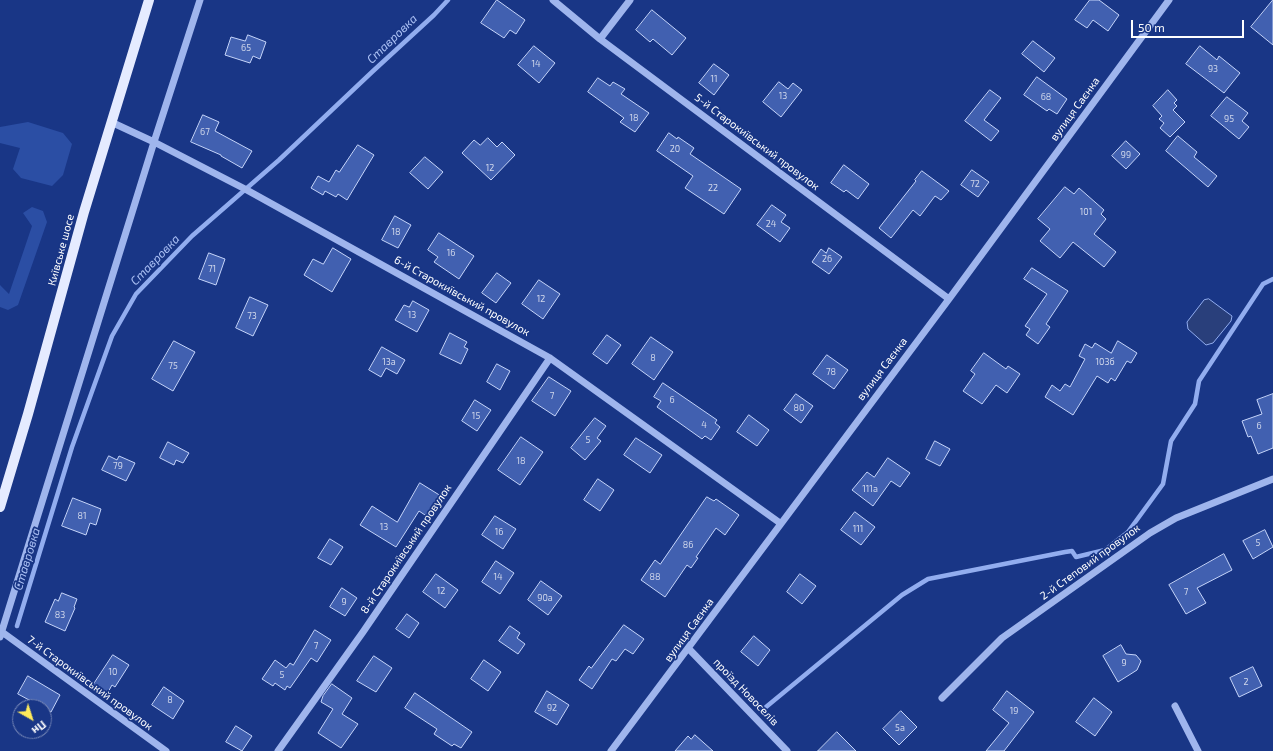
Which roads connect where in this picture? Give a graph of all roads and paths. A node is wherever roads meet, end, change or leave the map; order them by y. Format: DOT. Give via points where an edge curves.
graph roads {
  1 [pos="149,0"];
  2 [pos="200,0"];
  3 [pos="553,0"];
  4 [pos="630,0"];
  5 [pos="1170,0"];
  6 [pos="600,39"];
  7 [pos="111,122"];
  8 [pos="154,142"];
  9 [pos="949,299"];
  10 [pos="550,358"];
  11 [pos="1273,479"];
  12 [pos="0,507"];
  13 [pos="780,524"];
  14 [pos="1,635"];
  15 [pos="689,649"];
  16 [pos="942,698"];
  17 [pos="1175,706"];
  18 [pos="166,751"];
  19 [pos="278,751"];
  20 [pos="611,751"];
  21 [pos="787,751"];
  22 [pos="1198,751"];
  1 -- 7 [label="main road, Київське шосе"];
  2 -- 8 [label="street"];
  3 -- 6 [label="street, 5-й Старокиївський провулок"];
  4 -- 6 [label="street"];
  5 -- 9 [label="street, вулиця Саєнка"];
  6 -- 9 [label="street, 5-й Старокиївський провулок"];
  7 -- 8 [label="street, 6-й Старокиївський провулок"];
  7 -- 12 [label="main road, Київське шосе"];
  8 -- 10 [label="street, 6-й Старокиївський провулок" via="245,189"];
  8 -- 14 [label="street"];
  9 -- 13 [label="street, вулиця Саєнка"];
  10 -- 13 [label="street, 6-й Старокиївський провулок"];
  10 -- 19 [label="street, 8-й Старокиївський провулок" via="363,632"];
  11 -- 16 [label="street, 2-й Степовий провулок" via="1176,518 1150,533 1002,638"];
  13 -- 15 [label="street, вулиця Саєнка"];
  14 -- 18 [label="street, 7-й Старокиївський провулок"];
  15 -- 20 [label="street, вулиця Саєнка"];
  15 -- 21 [label="street, проїзд Новоселів"];
  17 -- 22 [label="street"];
}
